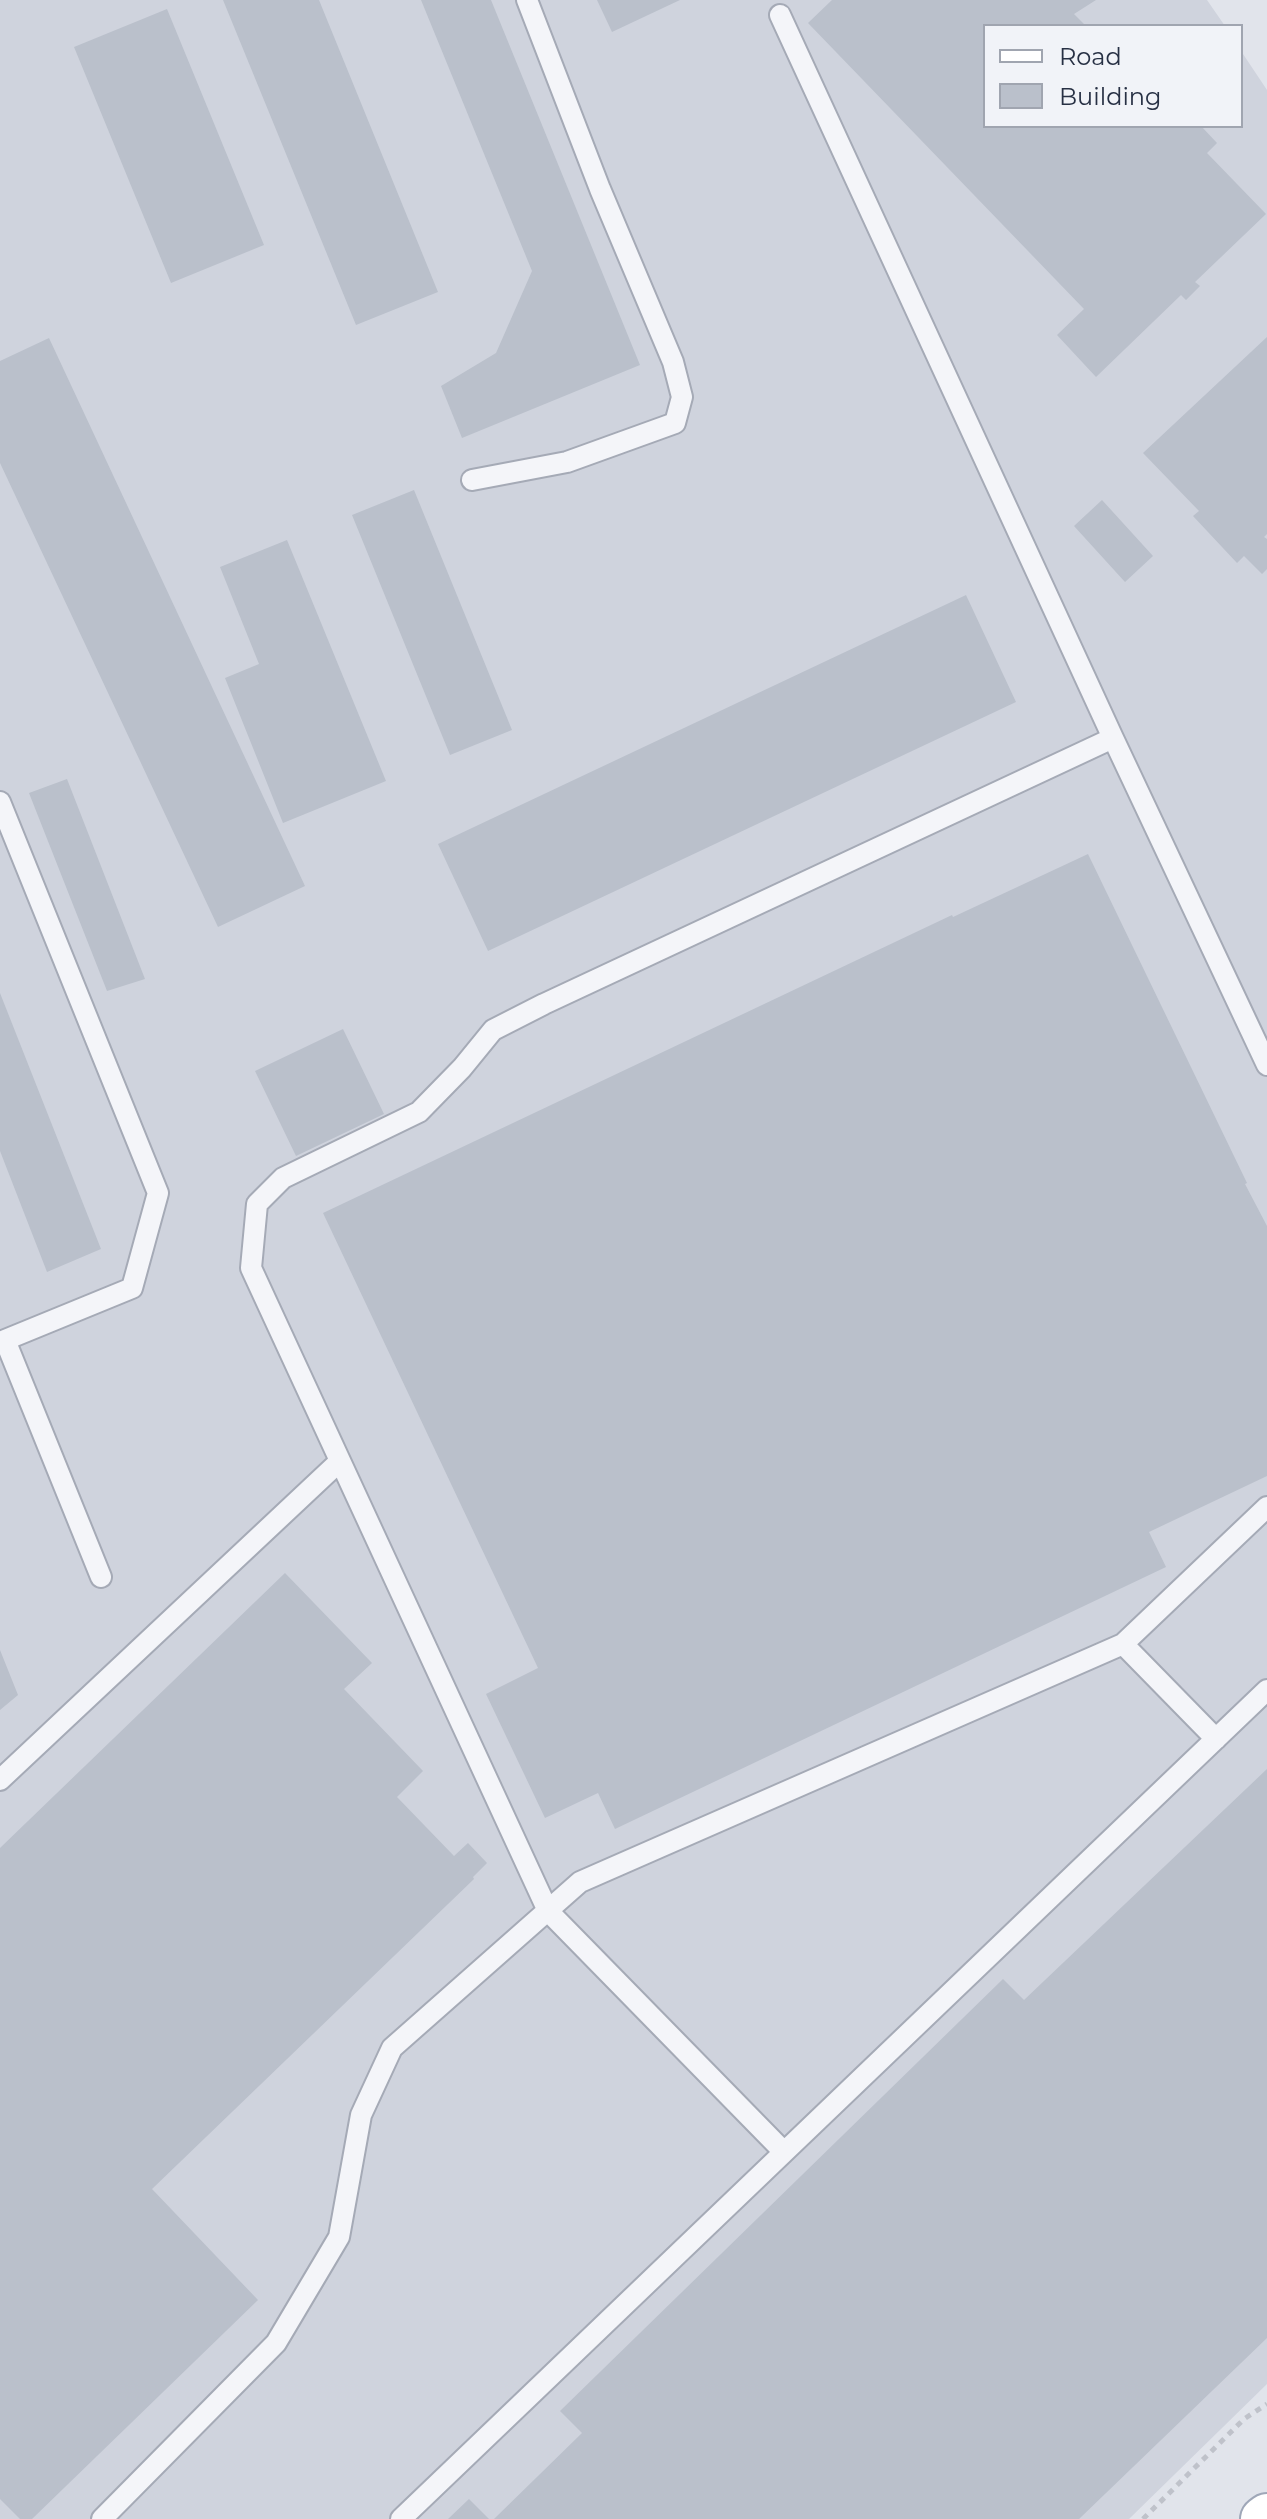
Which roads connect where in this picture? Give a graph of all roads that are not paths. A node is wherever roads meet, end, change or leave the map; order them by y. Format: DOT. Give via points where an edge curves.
graph roads {
  1 [pos="527,0"];
  2 [pos="780,15"];
  3 [pos="472,480"];
  4 [pos="1113,738"];
  5 [pos="0,802"];
  6 [pos="1267,1065"];
  7 [pos="340,1461"];
  8 [pos="1267,1507"];
  9 [pos="101,1577"];
  10 [pos="1123,1644"];
  11 [pos="1267,1690"];
  12 [pos="1216,1739"];
  13 [pos="0,1780"];
  14 [pos="548,1911"];
  15 [pos="784,2152"];
  16 [pos="102,2519"];
  17 [pos="401,2519"];
  1 -- 3 [label="lane" via="673,362 682,397 675,423 567,462"];
  2 -- 4 [label="lane"];
  4 -- 6 [label="lane"];
  4 -- 7 [label="lane" via="493,1030 419,1112 283,1178 257,1204 251,1268"];
  5 -- 9 [label="lane" via="158,1193 132,1288 5,1340"];
  7 -- 13 [label="lane"];
  7 -- 14 [label="lane"];
  8 -- 10 [label="lane"];
  10 -- 12 [label="lane"];
  10 -- 14 [label="lane" via="580,1882"];
  11 -- 12 [label="lane"];
  12 -- 15 [label="lane"];
  14 -- 15 [label="lane"];
  14 -- 16 [label="lane" via="392,2048 361,2115 339,2237 276,2343"];
  15 -- 17 [label="lane"];
}
